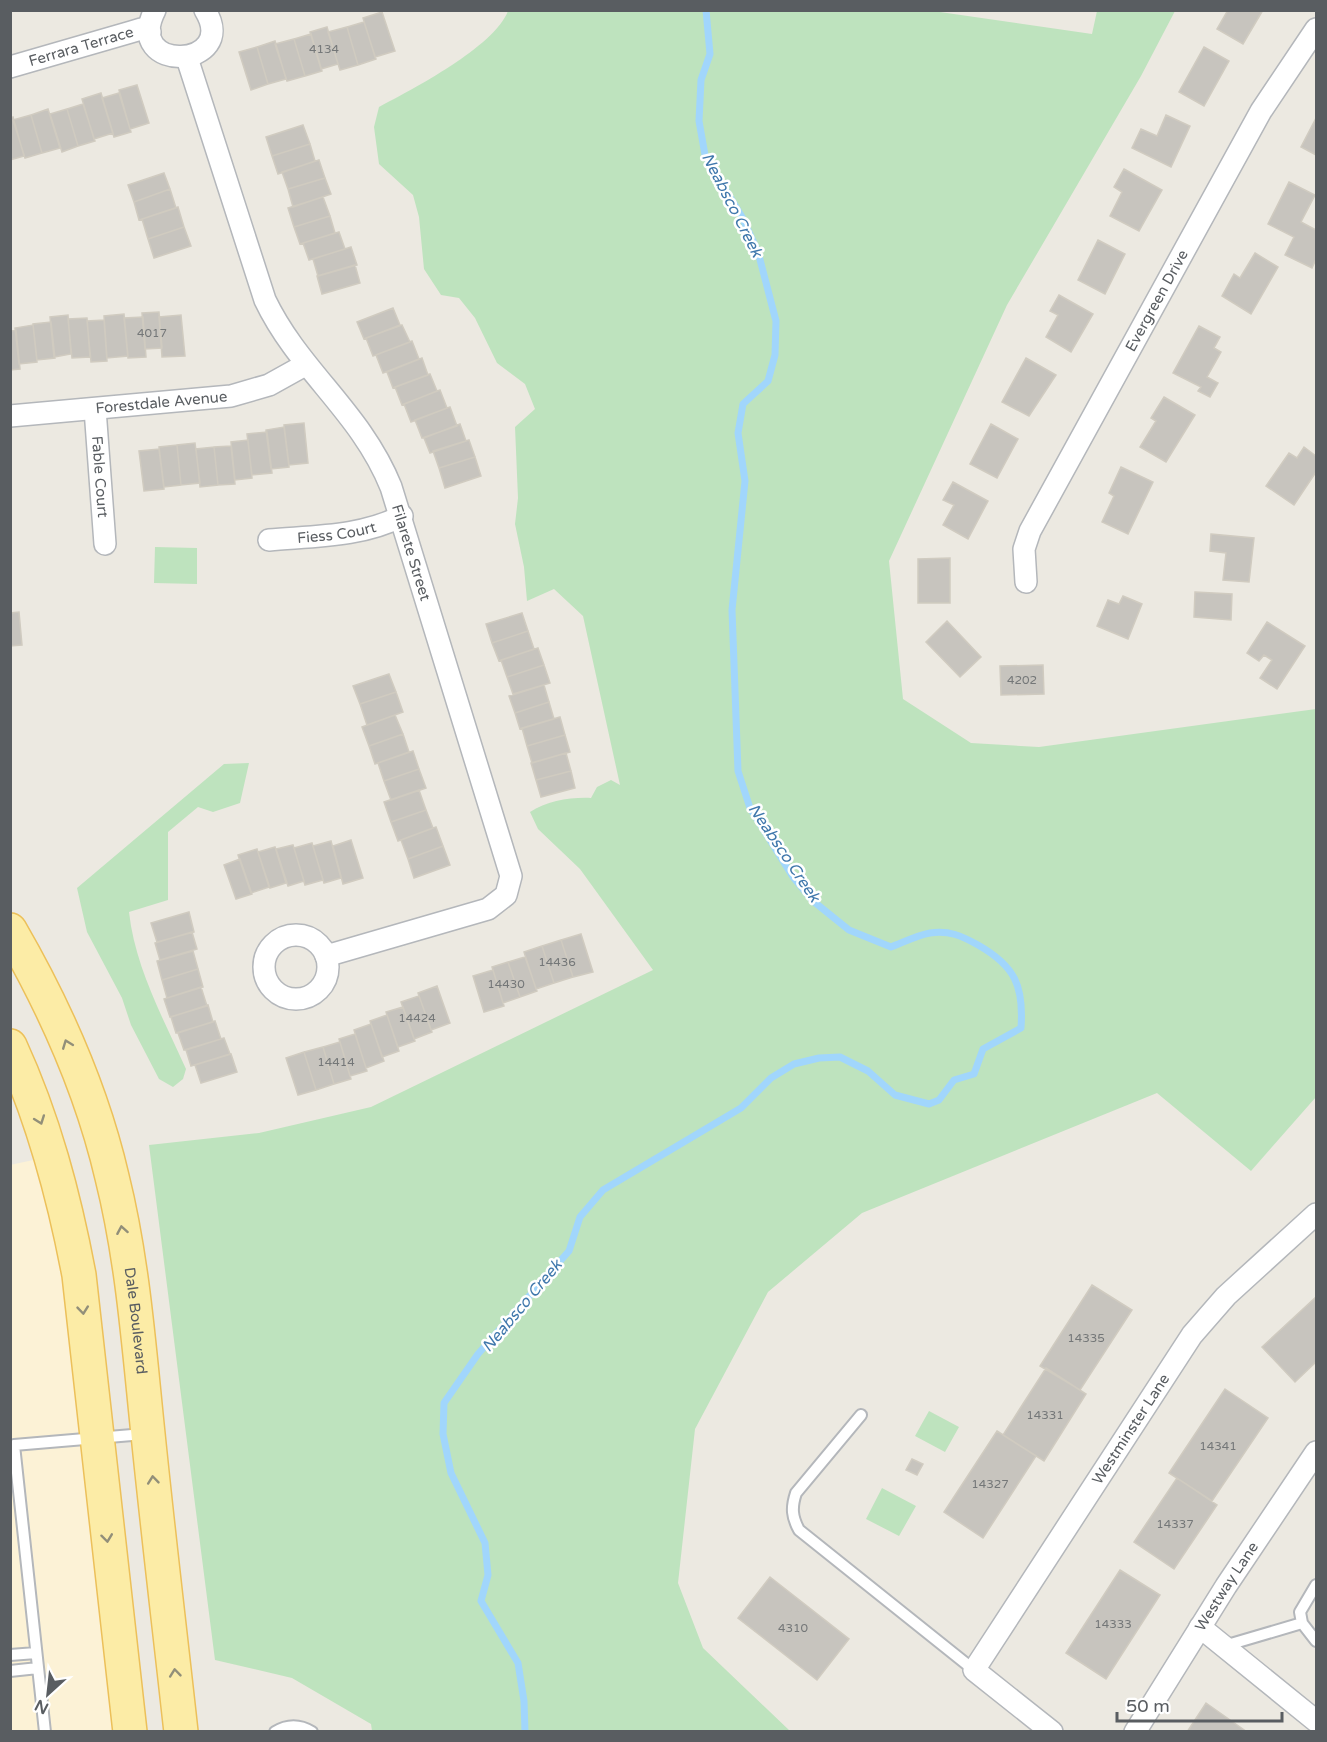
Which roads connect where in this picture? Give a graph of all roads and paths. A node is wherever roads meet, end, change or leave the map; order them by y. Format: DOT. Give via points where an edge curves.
graph roads {
  1 [pos="155,10"];
  2 [pos="208,12"];
  3 [pos="1317,29"];
  4 [pos="150,32"];
  5 [pos="187,58"];
  6 [pos="10,67"];
  7 [pos="305,365"];
  8 [pos="95,409"];
  9 [pos="10,416"];
  10 [pos="402,516"];
  11 [pos="269,540"];
  12 [pos="105,544"];
  13 [pos="1026,582"];
  14 [pos="10,930"];
  15 [pos="326,956"];
  16 [pos="10,1046"];
  17 [pos="1317,1214"];
  18 [pos="861,1414"];
  19 [pos="148,1434"];
  20 [pos="95,1438"];
  21 [pos="1317,1452"];
  22 [pos="1317,1585"];
  23 [pos="1302,1623"];
  24 [pos="1200,1627"];
  25 [pos="1317,1641"];
  26 [pos="1224,1646"];
  27 [pos="36,1653"];
  28 [pos="10,1655"];
  29 [pos="38,1668"];
  30 [pos="974,1670"];
  31 [pos="10,1671"];
  32 [pos="1317,1721"];
  33 [pos="45,1731"];
  34 [pos="130,1731"];
  35 [pos="181,1731"];
  36 [pos="275,1731"];
  37 [pos="312,1731"];
  38 [pos="1052,1731"];
  39 [pos="1135,1731"];
  1 -- 4 [label="street, Ferrara Terrace"];
  2 -- 5 [label="street" via="209,40 200,52"];
  3 -- 13 [label="street, Evergreen Drive" via="1261,111 1030,531 1024,549"];
  4 -- 5 [label="street, Ferrara Terrace" via="163,53"];
  4 -- 6 [label="street, Ferrara Terrace" via="141,29"];
  5 -- 7 [label="street, Filarete Street" via="265,300"];
  7 -- 8 [label="street, Forestdale Avenue" via="269,385 231,396"];
  7 -- 10 [label="street, Filarete Street" via="373,447"];
  8 -- 9 [label="street, Forestdale Avenue"];
  8 -- 12 [label="street, Fable Court"];
  10 -- 11 [label="street, Fiess Court" via="358,532"];
  10 -- 15 [label="street, Filarete Street" via="508,862 510,889 488,909"];
  19 -- 14 [label="main road, Dale Boulevard, one-way" via="137,1324 112,1177 91,1106 64,1036"];
  16 -- 20 [label="main road, one-way" via="48,1143 66,1208 79,1275"];
  17 -- 30 [label="street, Westminster Lane" via="1226,1296 1192,1335"];
  18 -- 30 [label="lane" via="796,1493 791,1506 793,1519 799,1530"];
  19 -- 20 [label="lane"];
  35 -- 19 [label="main road, Dale Boulevard, one-way"];
  20 -- 27 [label="lane" via="14,1445"];
  20 -- 34 [label="main road, one-way"];
  21 -- 24 [label="street, Westway Lane"];
  22 -- 23 [label="lane" via="1300,1612"];
  23 -- 25 [label="lane"];
  23 -- 26 [label="lane"];
  24 -- 26 [label="street, Westway Lane"];
  24 -- 39 [label="street"];
  26 -- 32 [label="street, Westway Lane"];
  27 -- 28 [label="lane"];
  27 -- 29 [label="lane"];
  29 -- 31 [label="lane"];
  29 -- 33 [label="lane"];
  30 -- 38 [label="street"];
  36 -- 37 [label="lane" via="296,1725"];
}
